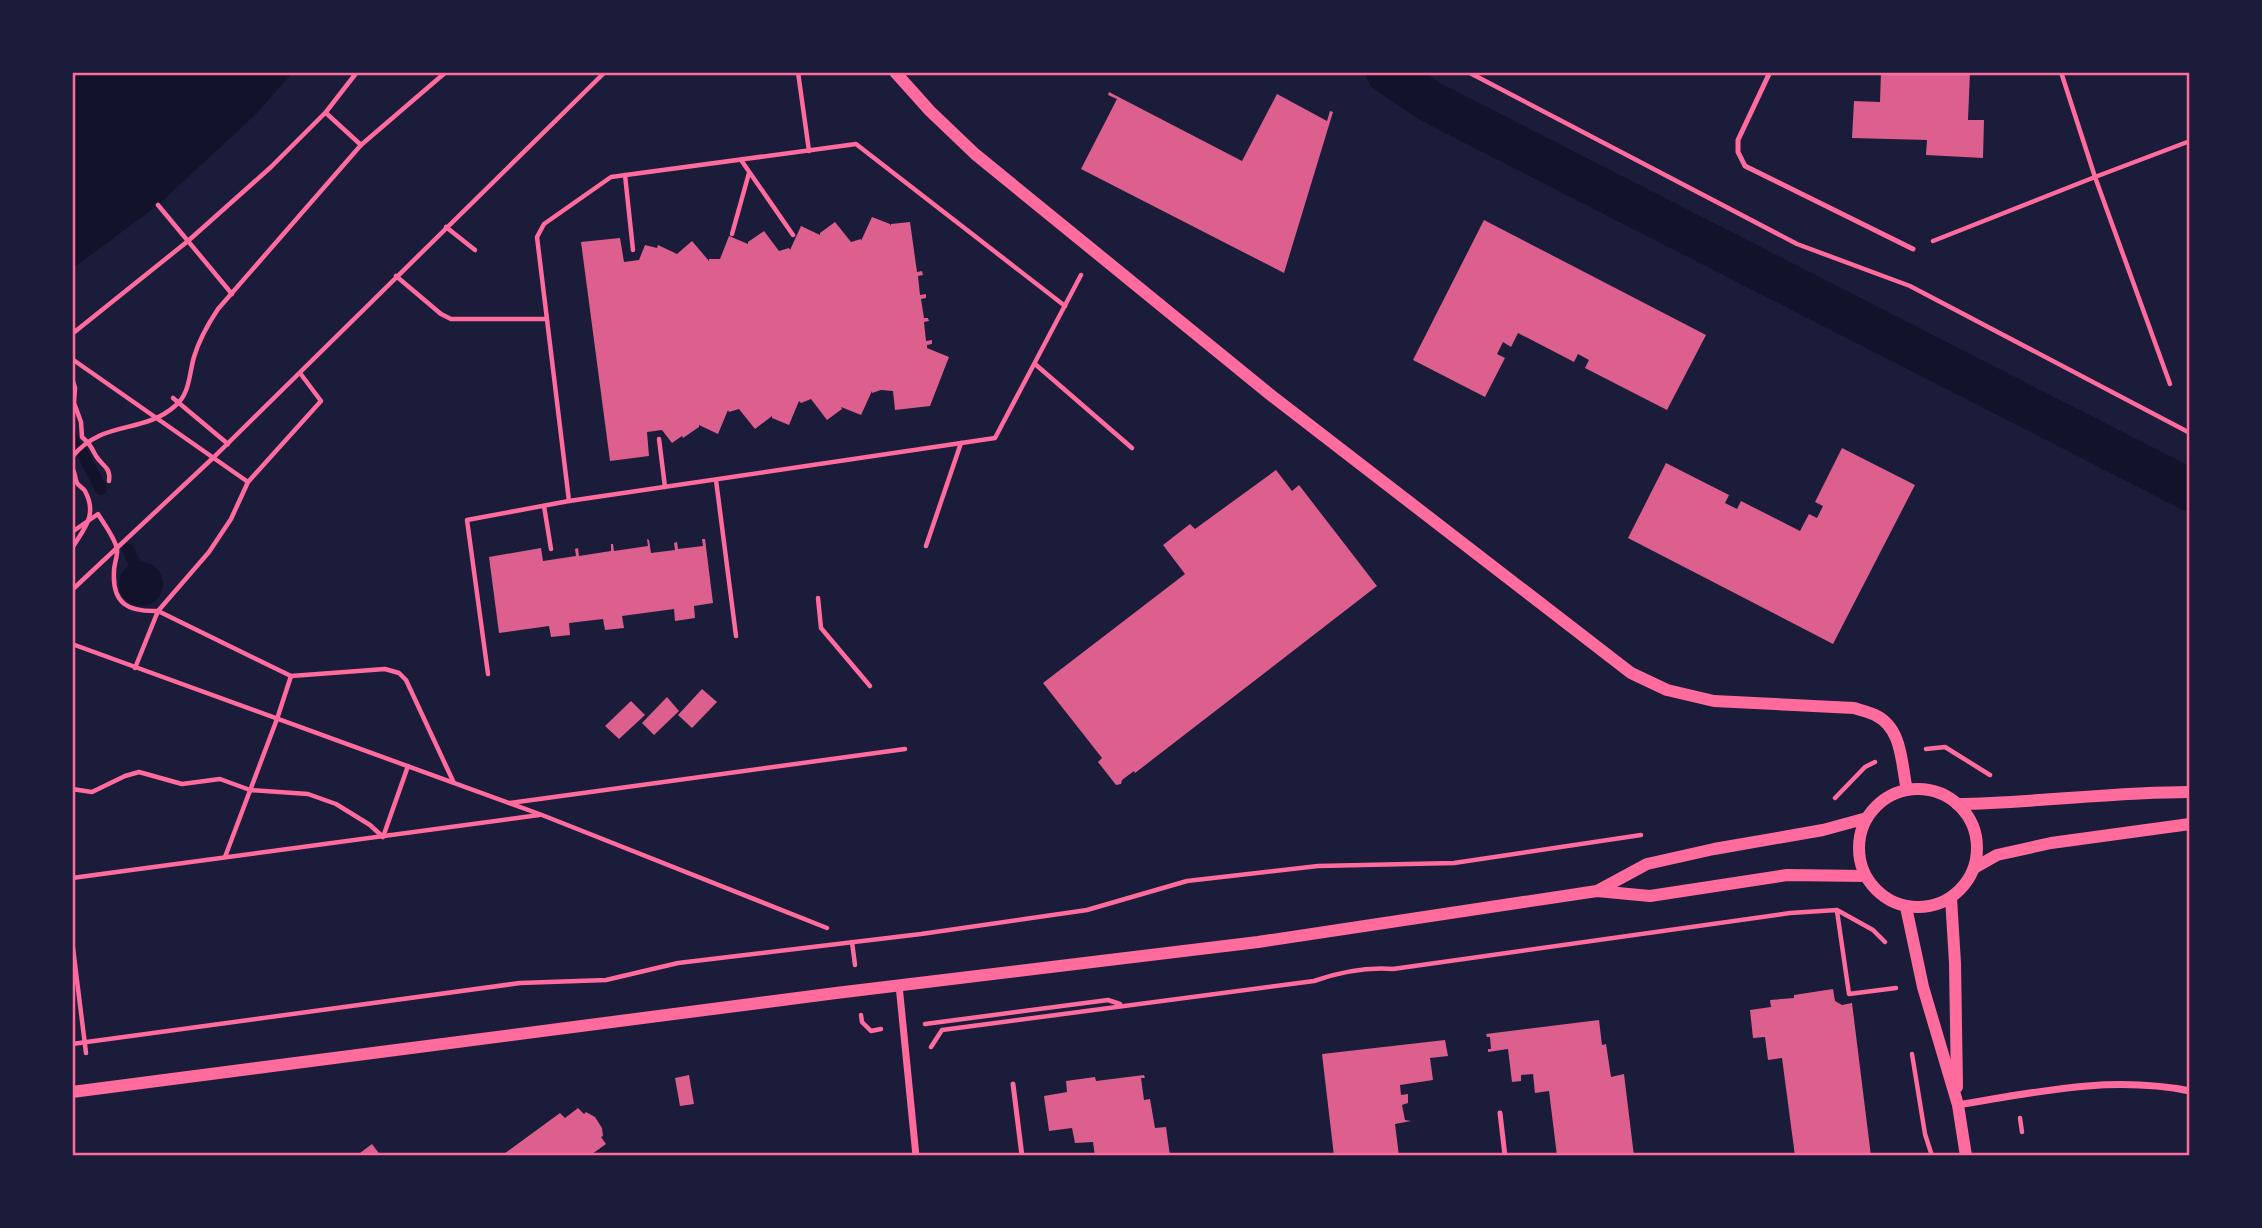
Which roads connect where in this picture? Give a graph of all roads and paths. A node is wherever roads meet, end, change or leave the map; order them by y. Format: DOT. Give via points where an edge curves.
graph roads {
  1 [pos="357,72"];
  2 [pos="446,72"];
  3 [pos="605,72"];
  4 [pos="798,72"];
  5 [pos="895,72"];
  6 [pos="1468,72"];
  7 [pos="1770,72"];
  8 [pos="2061,72"];
  9 [pos="326,112"];
  10 [pos="2190,141"];
  11 [pos="361,145"];
  12 [pos="809,151"];
  13 [pos="741,160"];
  14 [pos="749,172"];
  15 [pos="625,175"];
  16 [pos="2095,177"];
  17 [pos="158,205"];
  18 [pos="446,227"];
  19 [pos="732,234"];
  20 [pos="793,235"];
  21 [pos="188,242"];
  22 [pos="1913,249"];
  23 [pos="475,250"];
  24 [pos="633,250"];
  25 [pos="1081,275"];
  26 [pos="396,276"];
  27 [pos="232,294"];
  28 [pos="1065,306"];
  29 [pos="547,319"];
  30 [pos="72,334"];
  31 [pos="72,359"];
  32 [pos="1034,364"];
  33 [pos="300,373"];
  34 [pos="72,378"];
  35 [pos="2169,384"];
  36 [pos="173,398"];
  37 [pos="179,402"];
  38 [pos="156,418"];
  39 [pos="2190,433"];
  40 [pos="659,439"];
  41 [pos="85,443"];
  42 [pos="961,443"];
  43 [pos="228,444"];
  44 [pos="1132,448"];
  45 [pos="72,457"];
  46 [pos="214,457"];
  47 [pos="72,468"];
  48 [pos="716,480"];
  49 [pos="109,481"];
  50 [pos="248,482"];
  51 [pos="665,487"];
  52 [pos="569,501"];
  53 [pos="544,506"];
  54 [pos="90,520"];
  55 [pos="72,532"];
  56 [pos="926,547"];
  57 [pos="72,548"];
  58 [pos="117,548"];
  59 [pos="551,549"];
  60 [pos="72,590"];
  61 [pos="818,598"];
  62 [pos="158,611"];
  63 [pos="736,636"];
  64 [pos="72,644"];
  65 [pos="135,667"];
  66 [pos="488,674"];
  67 [pos="291,676"];
  68 [pos="870,686"];
  69 [pos="277,719"];
  70 [pos="905,749"];
  71 [pos="408,766"];
  72 [pos="453,782"];
  73 [pos="72,789"];
  74 [pos="250,790"];
  75 [pos="1907,790"];
  76 [pos="2190,792"];
  77 [pos="509,803"];
  78 [pos="1958,804"];
  79 [pos="542,815"];
  80 [pos="1867,818"];
  81 [pos="2190,824"];
  82 [pos="1651,833"];
  83 [pos="383,837"];
  84 [pos="225,858"];
  85 [pos="1974,868"];
  86 [pos="1865,876"];
  87 [pos="72,878"];
  88 [pos="1597,891"];
  89 [pos="1951,898"];
  90 [pos="1906,907"];
  91 [pos="1837,910"];
  92 [pos="827,928"];
  93 [pos="72,940"];
  94 [pos="1891,952"];
  95 [pos="899,985"];
  96 [pos="1902,988"];
  97 [pos="1124,1005"];
  98 [pos="949,1021"];
  99 [pos="84,1043"];
  100 [pos="1910,1043"];
  101 [pos="72,1044"];
  102 [pos="931,1048"];
  103 [pos="86,1054"];
  104 [pos="1013,1084"];
  105 [pos="2190,1091"];
  106 [pos="72,1092"];
  107 [pos="1958,1105"];
  108 [pos="1500,1113"];
  109 [pos="2020,1114"];
  110 [pos="2022,1132"];
  111 [pos="916,1156"];
  112 [pos="1022,1156"];
  113 [pos="1505,1156"];
  114 [pos="1932,1156"];
  115 [pos="1966,1156"];
  1 -- 9 [label="path"];
  2 -- 11 [label="path"];
  3 -- 18 [label="path"];
  4 -- 12 [label="path"];
  5 -- 75 [label="street" via="975,154 1259,386 1631,673 1667,690 1714,701 1853,708 1875,715 1890,725 1897,737"];
  6 -- 39 [label="path" via="1797,244 1910,286"];
  7 -- 22 [label="lane" via="1738,140 1745,166"];
  8 -- 16 [label="path"];
  9 -- 11 [label="path"];
  9 -- 21 [label="path"];
  10 -- 16 [label="path"];
  11 -- 27 [label="path"];
  12 -- 13 [label="path"];
  12 -- 28 [label="path" via="856,144"];
  13 -- 14 [label="path"];
  13 -- 15 [label="path"];
  14 -- 19 [label="path"];
  14 -- 20 [label="path"];
  15 -- 24 [label="path"];
  15 -- 29 [label="path" via="611,177 544,225 537,237"];
  16 -- 22 [label="path"];
  16 -- 35 [label="path"];
  17 -- 21 [label="path"];
  18 -- 23 [label="path"];
  18 -- 26 [label="path"];
  21 -- 27 [label="path"];
  21 -- 30 [label="path"];
  25 -- 28 [label="path"];
  26 -- 29 [label="path" via="451,319"];
  26 -- 33 [label="path"];
  27 -- 37 [label="path" via="208,324"];
  28 -- 32 [label="path"];
  29 -- 52 [label="path"];
  31 -- 38 [label="path"];
  32 -- 42 [label="path" via="995,438"];
  32 -- 44 [label="path"];
  33 -- 43 [label="path"];
  33 -- 50 [label="path" via="321,401"];
  34 -- 41 [label="path"];
  36 -- 37 [label="path"];
  37 -- 38 [label="path"];
  37 -- 43 [label="path"];
  38 -- 41 [label="path"];
  38 -- 46 [label="path"];
  40 -- 51 [label="path"];
  41 -- 45 [label="path"];
  41 -- 49 [label="path" via="107,466"];
  42 -- 48 [label="path"];
  42 -- 56 [label="path"];
  43 -- 46 [label="path"];
  46 -- 50 [label="path"];
  46 -- 58 [label="path"];
  47 -- 54 [label="path" via="85,491"];
  48 -- 51 [label="path"];
  48 -- 63 [label="path"];
  50 -- 62 [label="path" via="209,552"];
  51 -- 52 [label="path"];
  52 -- 53 [label="path"];
  53 -- 59 [label="path"];
  53 -- 66 [label="path" via="467,520"];
  54 -- 55 [label="path"];
  54 -- 57 [label="path"];
  54 -- 58 [label="path" via="99,514"];
  58 -- 60 [label="path"];
  58 -- 62 [label="path" via="114,586 119,598 127,608"];
  61 -- 68 [label="path" via="821,628"];
  62 -- 65 [label="path"];
  62 -- 67 [label="path"];
  64 -- 65 [label="path"];
  65 -- 69 [label="path"];
  67 -- 69 [label="path"];
  67 -- 72 [label="path" via="385,669 399,673"];
  69 -- 71 [label="path"];
  69 -- 74 [label="path"];
  70 -- 77 [label="path"];
  71 -- 72 [label="path"];
  71 -- 83 [label="path"];
  72 -- 77 [label="path"];
  73 -- 74 [label="path" via="92,792 139,772 182,784 220,779"];
  74 -- 83 [label="path" via="308,794 336,804"];
  74 -- 84 [label="path"];
  75 -- 78 [label="street" via="1934,791"];
  75 -- 80 [label="street" via="1877,805"];
  76 -- 78 [label="street"];
  77 -- 79 [label="path"];
  78 -- 85 [label="street" via="1975,834"];
  79 -- 83 [label="path"];
  79 -- 92 [label="path"];
  80 -- 86 [label="street" via="1859,837"];
  80 -- 88 [label="street" via="1647,864"];
  81 -- 85 [label="street" via="2051,843 1997,855"];
  82 -- 99 [label="path" via="1454,863 1318,866 1187,881 1067,913 678,963 606,980 520,983"];
  83 -- 84 [label="path"];
  84 -- 87 [label="path"];
  85 -- 89 [label="street"];
  86 -- 88 [label="street" via="1787,875 1650,896"];
  86 -- 90 [label="street" via="1889,901"];
  88 -- 95 [label="street" via="1297,936"];
  89 -- 90 [label="street" via="1937,905"];
  89 -- 107 [label="street"];
  90 -- 107 [label="street" via="1923,987"];
  91 -- 94 [label="path" via="1873,930"];
  91 -- 96 [label="path" via="1849,994"];
  91 -- 97 [label="path" via="1374,968 1314,981"];
  93 -- 99 [label="path"];
  95 -- 106 [label="street"];
  95 -- 111 [label="street"];
  97 -- 98 [label="path" via="1108,1000"];
  97 -- 102 [label="path" via="942,1030"];
  99 -- 101 [label="path"];
  99 -- 103 [label="path"];
  100 -- 114 [label="path" via="1924,1134"];
  104 -- 112 [label="lane"];
  105 -- 107 [label="street" via="2134,1083 2098,1084"];
  107 -- 115 [label="street"];
  108 -- 113 [label="lane"];
  109 -- 110 [label="path"];
}
